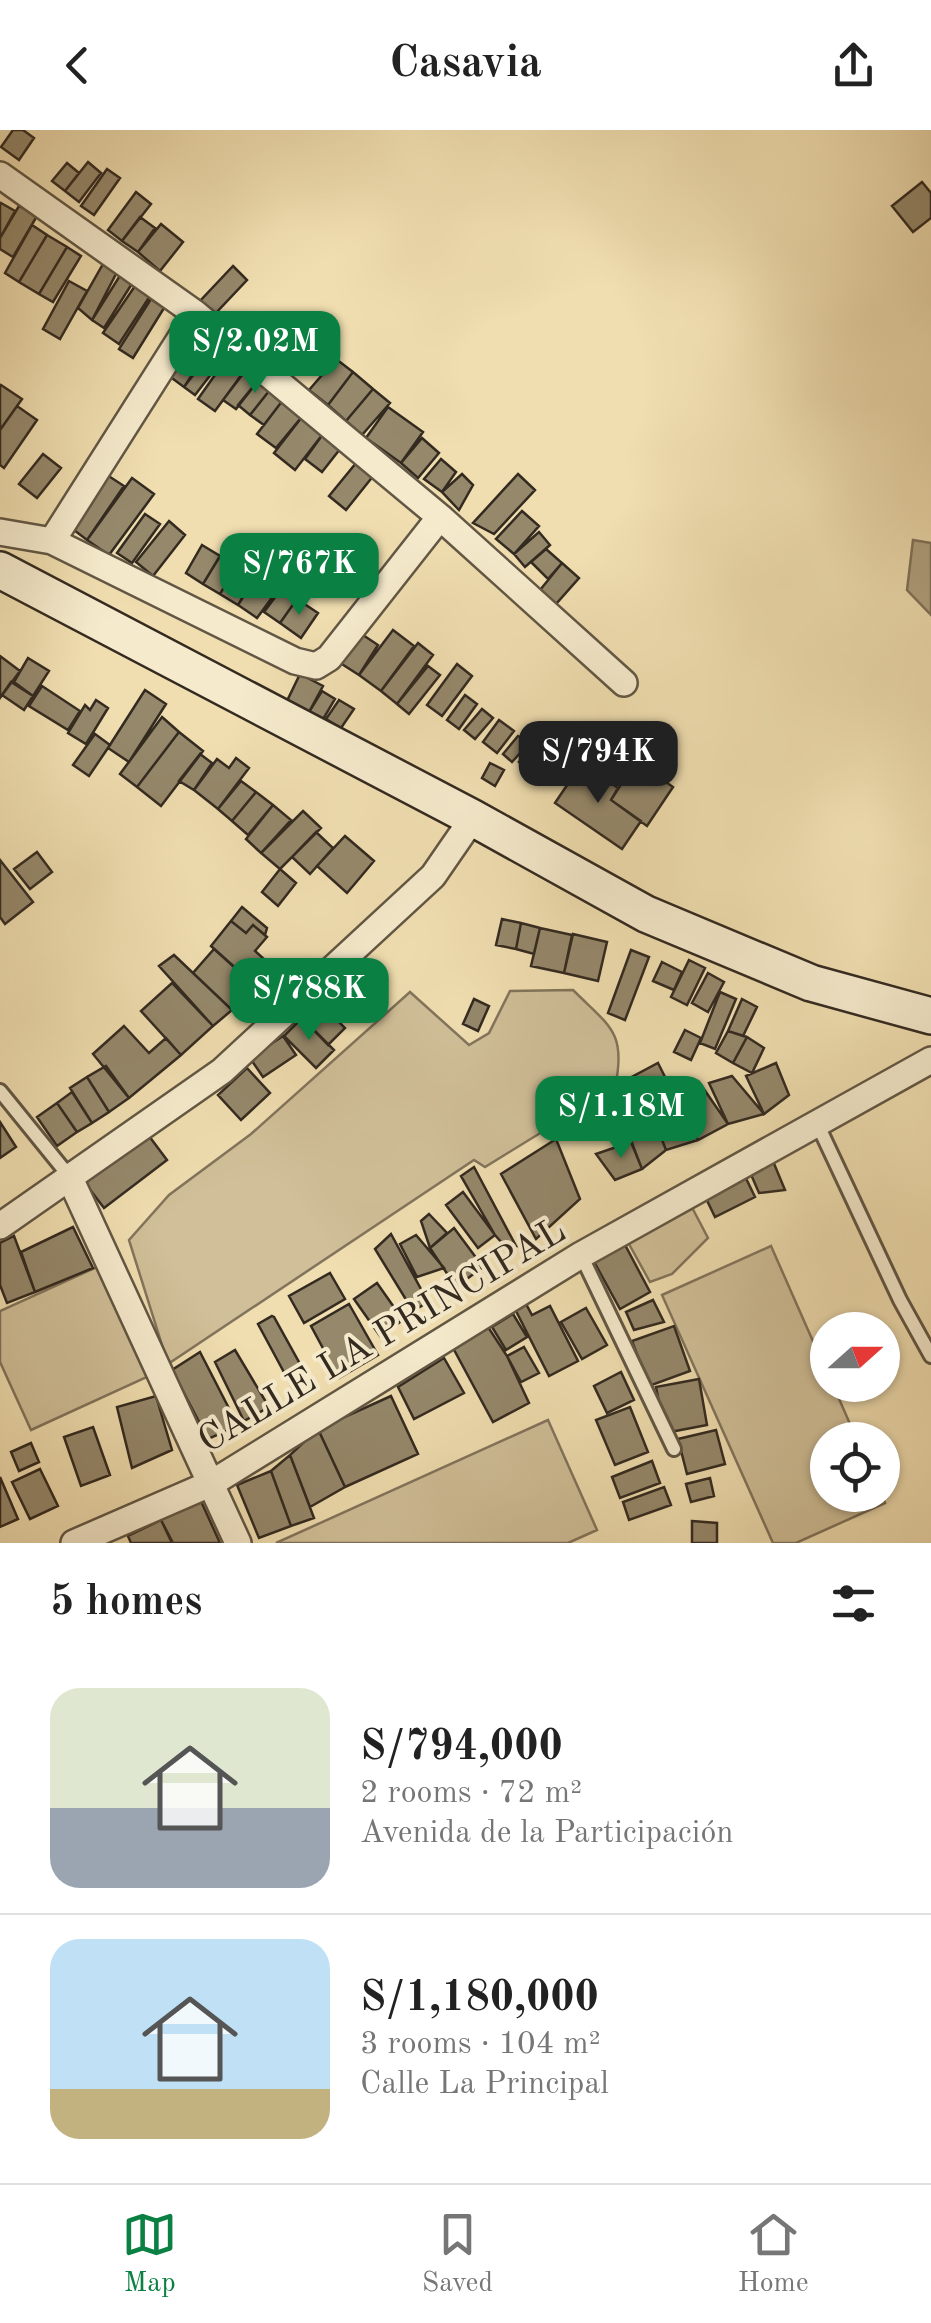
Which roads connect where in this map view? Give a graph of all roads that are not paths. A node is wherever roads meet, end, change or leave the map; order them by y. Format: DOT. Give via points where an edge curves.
graph roads {
  1 [pos="0,175"];
  2 [pos="196,314"];
  3 [pos="440,518"];
  4 [pos="0,532"];
  5 [pos="52,541"];
  6 [pos="0,570"];
  7 [pos="624,683"];
  8 [pos="473,818"];
  9 [pos="931,1016"];
  10 [pos="931,1060"];
  11 [pos="0,1091"];
  12 [pos="816,1121"];
  13 [pos="68,1176"];
  14 [pos="0,1226"];
  15 [pos="581,1256"];
  16 [pos="931,1356"];
  17 [pos="674,1448"];
  18 [pos="212,1482"];
  19 [pos="74,1543"];
  20 [pos="238,1543"];
  1 -- 2 [label="street"];
  2 -- 3 [label="street"];
  2 -- 5 [label="street"];
  3 -- 5 [label="street" via="316,666"];
  3 -- 7 [label="street"];
  4 -- 5 [label="street"];
  6 -- 8 [label="main road"];
  8 -- 9 [label="main road" via="646,914 812,983"];
  8 -- 13 [label="street" via="433,876 222,1071"];
  10 -- 12 [label="street, CALLE LA PRINCIPAL"];
  11 -- 13 [label="lane"];
  12 -- 15 [label="street, CALLE LA PRINCIPAL"];
  12 -- 16 [label="lane"];
  13 -- 14 [label="street"];
  13 -- 18 [label="street"];
  15 -- 17 [label="lane"];
  15 -- 18 [label="street, CALLE LA PRINCIPAL"];
  18 -- 19 [label="street, CALLE LA PRINCIPAL"];
  18 -- 20 [label="street"];
}
